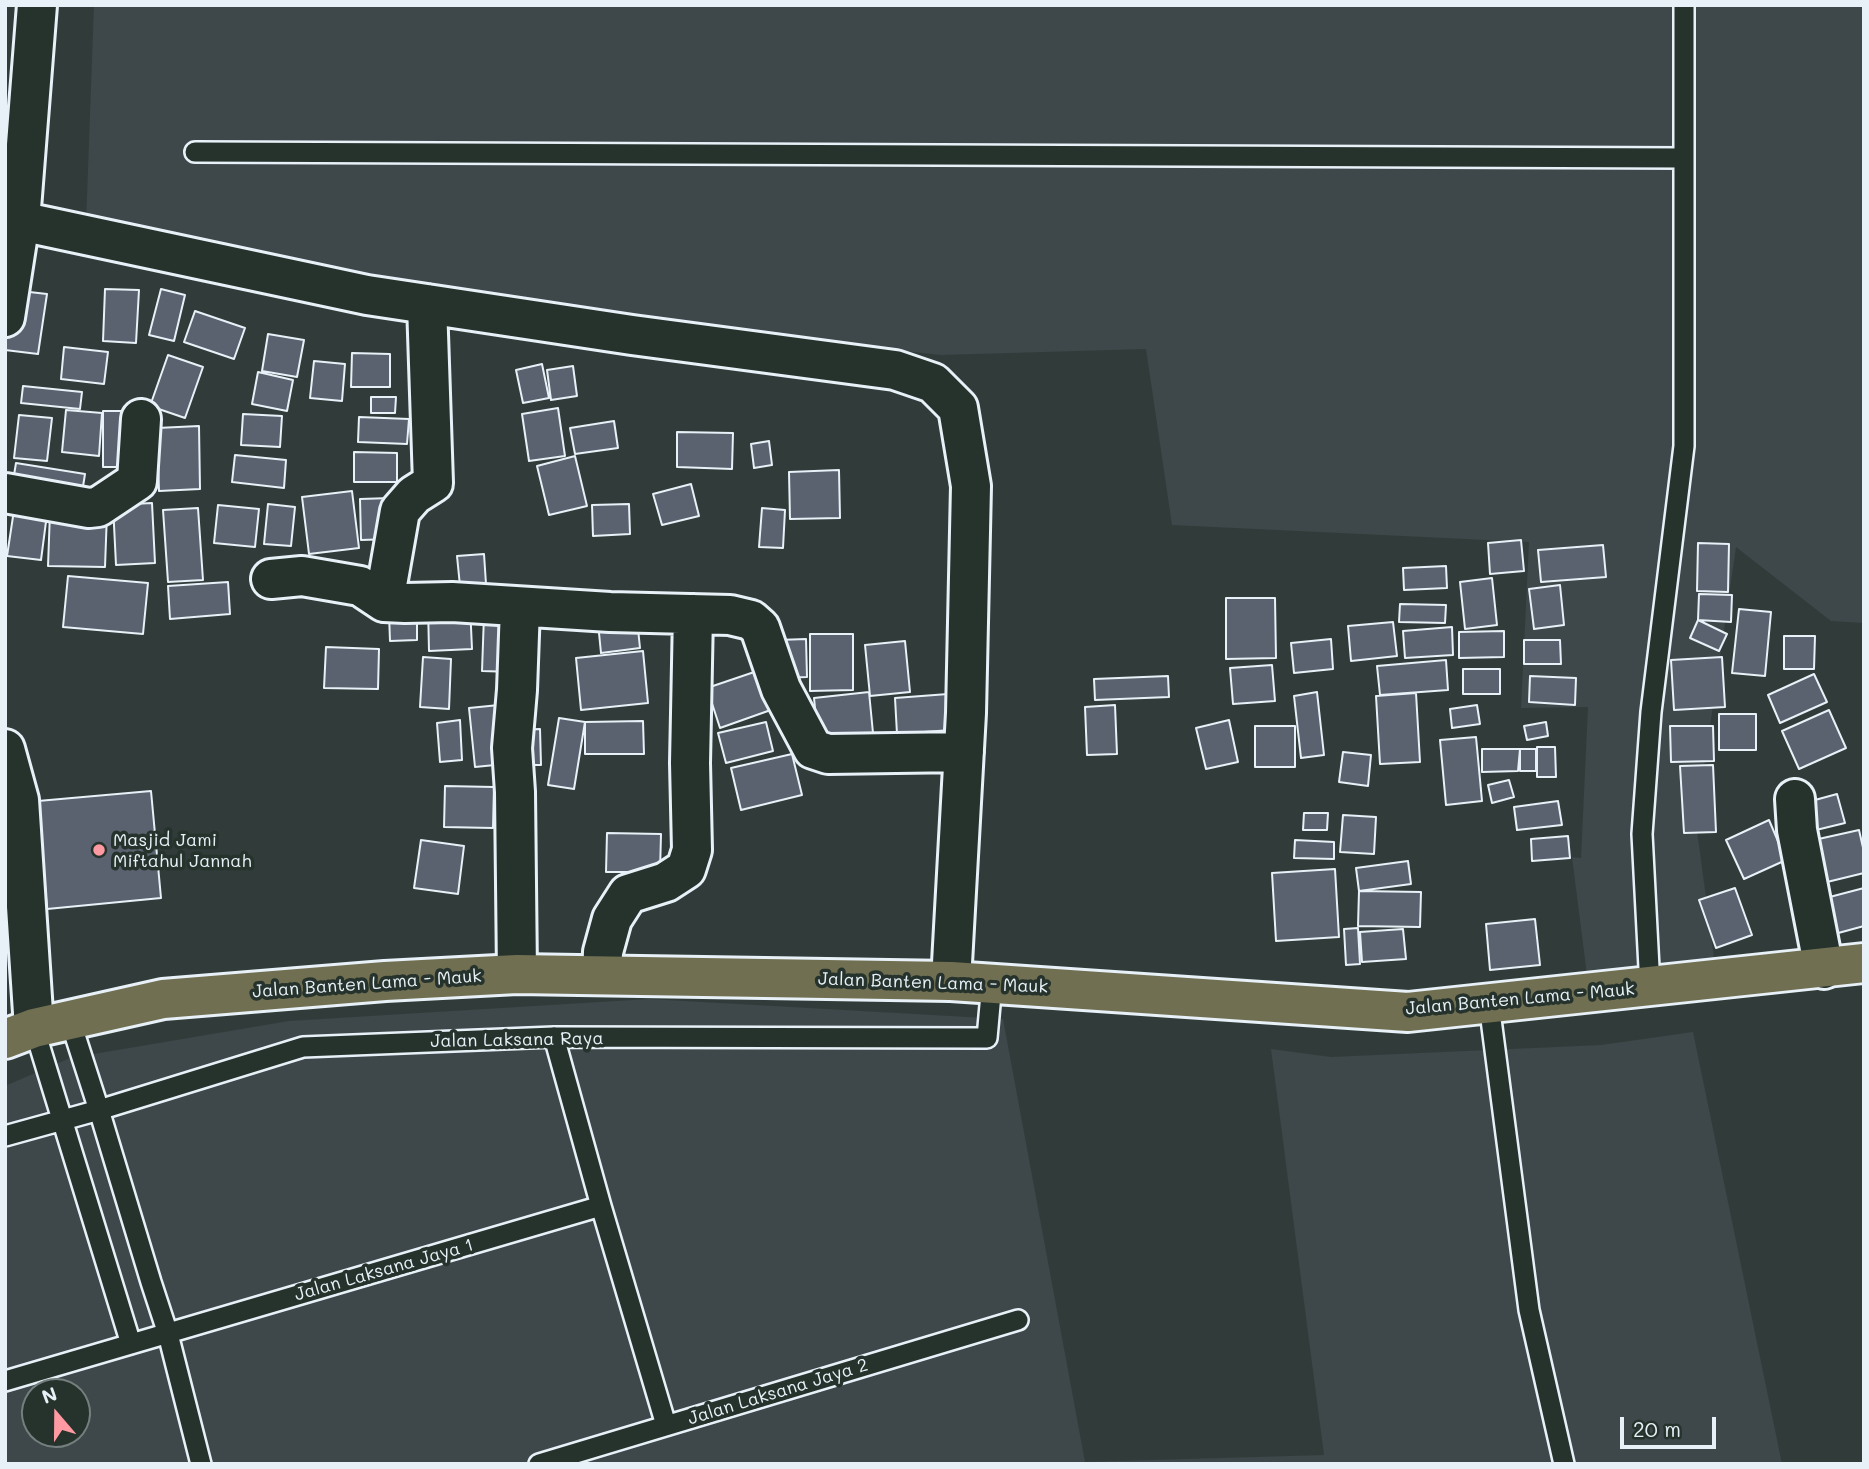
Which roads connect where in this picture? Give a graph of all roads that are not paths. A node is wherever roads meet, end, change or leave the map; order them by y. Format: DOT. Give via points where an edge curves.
graph roads {
  1 [pos="37,5"];
  2 [pos="1684,5"];
  3 [pos="195,152"];
  4 [pos="1684,158"];
  5 [pos="20,220"];
  6 [pos="427,304"];
  7 [pos="5,317"];
  8 [pos="141,419"];
  9 [pos="5,493"];
  10 [pos="271,579"];
  11 [pos="384,601"];
  12 [pos="520,607"];
  13 [pos="693,614"];
  14 [pos="5,749"];
  15 [pos="964,752"];
  16 [pos="1795,799"];
  17 [pos="1864,963"];
  18 [pos="1824,969"];
  19 [pos="517,974"];
  20 [pos="602,975"];
  21 [pos="951,981"];
  22 [pos="992,984"];
  23 [pos="1650,987"];
  24 [pos="1489,1004"];
  25 [pos="70,1020"];
  26 [pos="19,1034"];
  27 [pos="554,1038"];
  28 [pos="99,1110"];
  29 [pos="61,1120"];
  30 [pos="5,1136"];
  31 [pos="601,1206"];
  32 [pos="1018,1320"];
  33 [pos="168,1334"];
  34 [pos="131,1344"];
  35 [pos="5,1381"];
  36 [pos="666,1426"];
  37 [pos="201,1464"];
  38 [pos="539,1464"];
  39 [pos="1564,1464"];
  1 -- 5 [label="street"];
  2 -- 4 [label="lane"];
  3 -- 4 [label="lane"];
  4 -- 23 [label="lane" via="1684,446 1651,712 1642,834"];
  5 -- 6 [label="street"];
  5 -- 7 [label="street"];
  6 -- 11 [label="street" via="433,483 400,511"];
  6 -- 15 [label="street" via="895,370 933,383 958,408 971,485"];
  8 -- 9 [label="street" via="137,481 98,507"];
  10 -- 11 [label="street" via="302,576 360,586"];
  11 -- 12 [label="street"];
  12 -- 13 [label="street"];
  12 -- 19 [label="street" via="512,748"];
  13 -- 15 [label="street" via="730,615 751,620 760,628 781,689 813,749 828,754"];
  13 -- 20 [label="street" via="692,850 686,869 666,882 628,894 612,919"];
  14 -- 26 [label="street" via="19,800"];
  15 -- 21 [label="street"];
  16 -- 18 [label="street"];
  17 -- 18 [label="main road, Jalan Banten Lama - Mauk"];
  18 -- 23 [label="main road, Jalan Banten Lama - Mauk"];
  19 -- 20 [label="main road, Jalan Banten Lama - Mauk"];
  19 -- 25 [label="main road, Jalan Banten Lama - Mauk" via="163,999"];
  20 -- 21 [label="main road, Jalan Banten Lama - Mauk"];
  21 -- 22 [label="main road, Jalan Banten Lama - Mauk"];
  22 -- 24 [label="main road, Jalan Banten Lama - Mauk" via="1408,1012"];
  22 -- 27 [label="lane, Jalan Laksana Raya" via="986,1038"];
  23 -- 24 [label="main road, Jalan Banten Lama - Mauk"];
  24 -- 39 [label="lane" via="1529,1310"];
  25 -- 26 [label="main road, Jalan Banten Lama - Mauk"];
  25 -- 28 [label="lane"];
  26 -- 29 [label="lane"];
  27 -- 28 [label="lane, Jalan Laksana Raya" via="303,1047"];
  27 -- 31 [label="lane"];
  28 -- 29 [label="lane, Jalan Laksana Raya"];
  28 -- 33 [label="lane"];
  29 -- 30 [label="lane, Jalan Laksana Raya"];
  29 -- 34 [label="lane"];
  31 -- 33 [label="lane, Jalan Laksana Jaya 1"];
  31 -- 36 [label="lane"];
  32 -- 36 [label="lane, Jalan Laksana Jaya 2"];
  33 -- 34 [label="lane, Jalan Laksana Jaya 1"];
  33 -- 37 [label="lane"];
  34 -- 35 [label="lane, Jalan Laksana Jaya 1"];
  36 -- 38 [label="lane, Jalan Laksana Jaya 2"];
}
